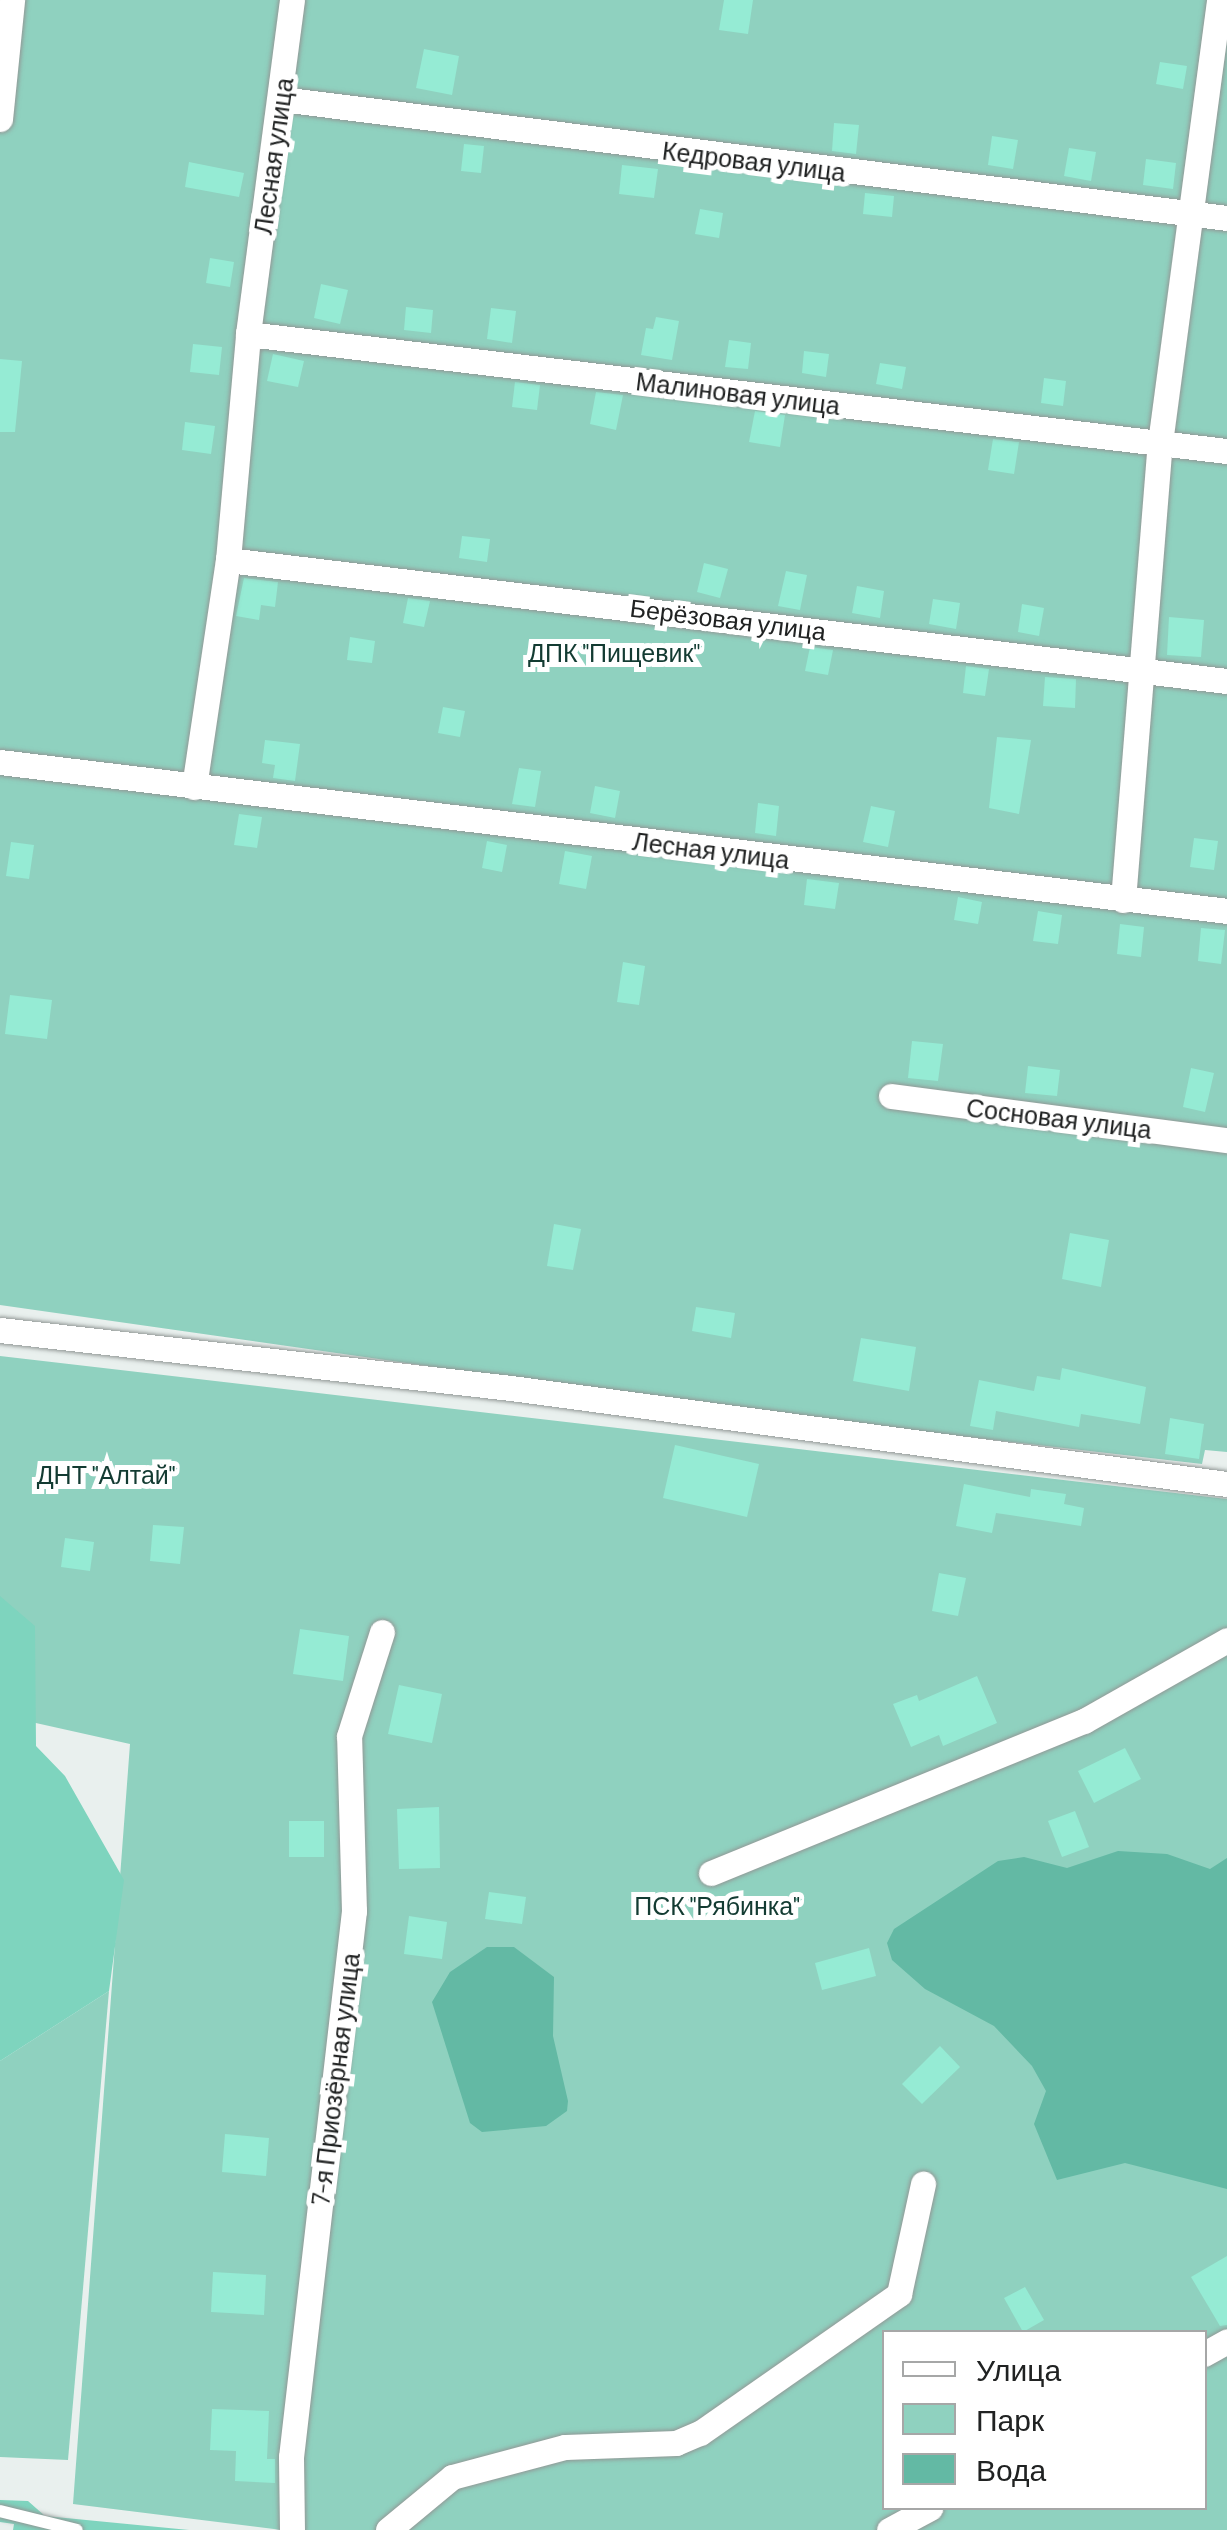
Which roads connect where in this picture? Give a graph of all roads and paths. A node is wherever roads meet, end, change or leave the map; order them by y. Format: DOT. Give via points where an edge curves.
graph roads {
  1 [pos="12,0"];
  2 [pos="292,0"];
  3 [pos="1219,0"];
  4 [pos="281,99"];
  5 [pos="0,119"];
  6 [pos="1192,214"];
  7 [pos="1227,218"];
  8 [pos="248,334"];
  9 [pos="1160,443"];
  10 [pos="1227,451"];
  11 [pos="228,560"];
  12 [pos="1145,671"];
  13 [pos="1227,681"];
  14 [pos="0,762"];
  15 [pos="194,787"];
  16 [pos="1123,900"];
  17 [pos="1227,912"];
  18 [pos="891,1096"];
  19 [pos="1227,1140"];
  20 [pos="0,1330"];
  21 [pos="1227,1484"];
  22 [pos="382,1632"];
  23 [pos="1227,1640"];
  24 [pos="711,1873"];
  25 [pos="923,2184"];
  26 [pos="926,2510"];
  27 [pos="0,2511"];
  28 [pos="77,2530"];
  29 [pos="292,2530"];
  30 [pos="388,2530"];
  31 [pos="889,2530"];
  1 -- 5 [label="street"];
  2 -- 4 [label="street, Лесная улица"];
  3 -- 6 [label="street"];
  4 -- 6 [label="street, Кедровая улица"];
  4 -- 8 [label="street, Лесная улица"];
  6 -- 7 [label="street, Кедровая улица"];
  6 -- 9 [label="street"];
  8 -- 9 [label="street, Малиновая улица"];
  8 -- 11 [label="street, Лесная улица"];
  9 -- 10 [label="street, Малиновая улица"];
  9 -- 12 [label="street"];
  11 -- 12 [label="street, Берёзовая улица"];
  11 -- 15 [label="street, Лесная улица"];
  12 -- 13 [label="street, Берёзовая улица"];
  12 -- 16 [label="street"];
  14 -- 15 [label="street, Лесная улица"];
  15 -- 16 [label="street, Лесная улица"];
  16 -- 17 [label="street, Лесная улица"];
  18 -- 19 [label="street, Сосновая улица"];
  20 -- 21 [label="street" via="511,1388"];
  22 -- 29 [label="street, 7-я Приозёрная улица" via="349,1736 354,1911 291,2457"];
  23 -- 24 [label="street" via="1084,1721"];
  25 -- 30 [label="street" via="899,2294 700,2433 676,2443 565,2447 452,2477"];
  26 -- 31 [label="street"];
  27 -- 28 [label="lane"];
}
